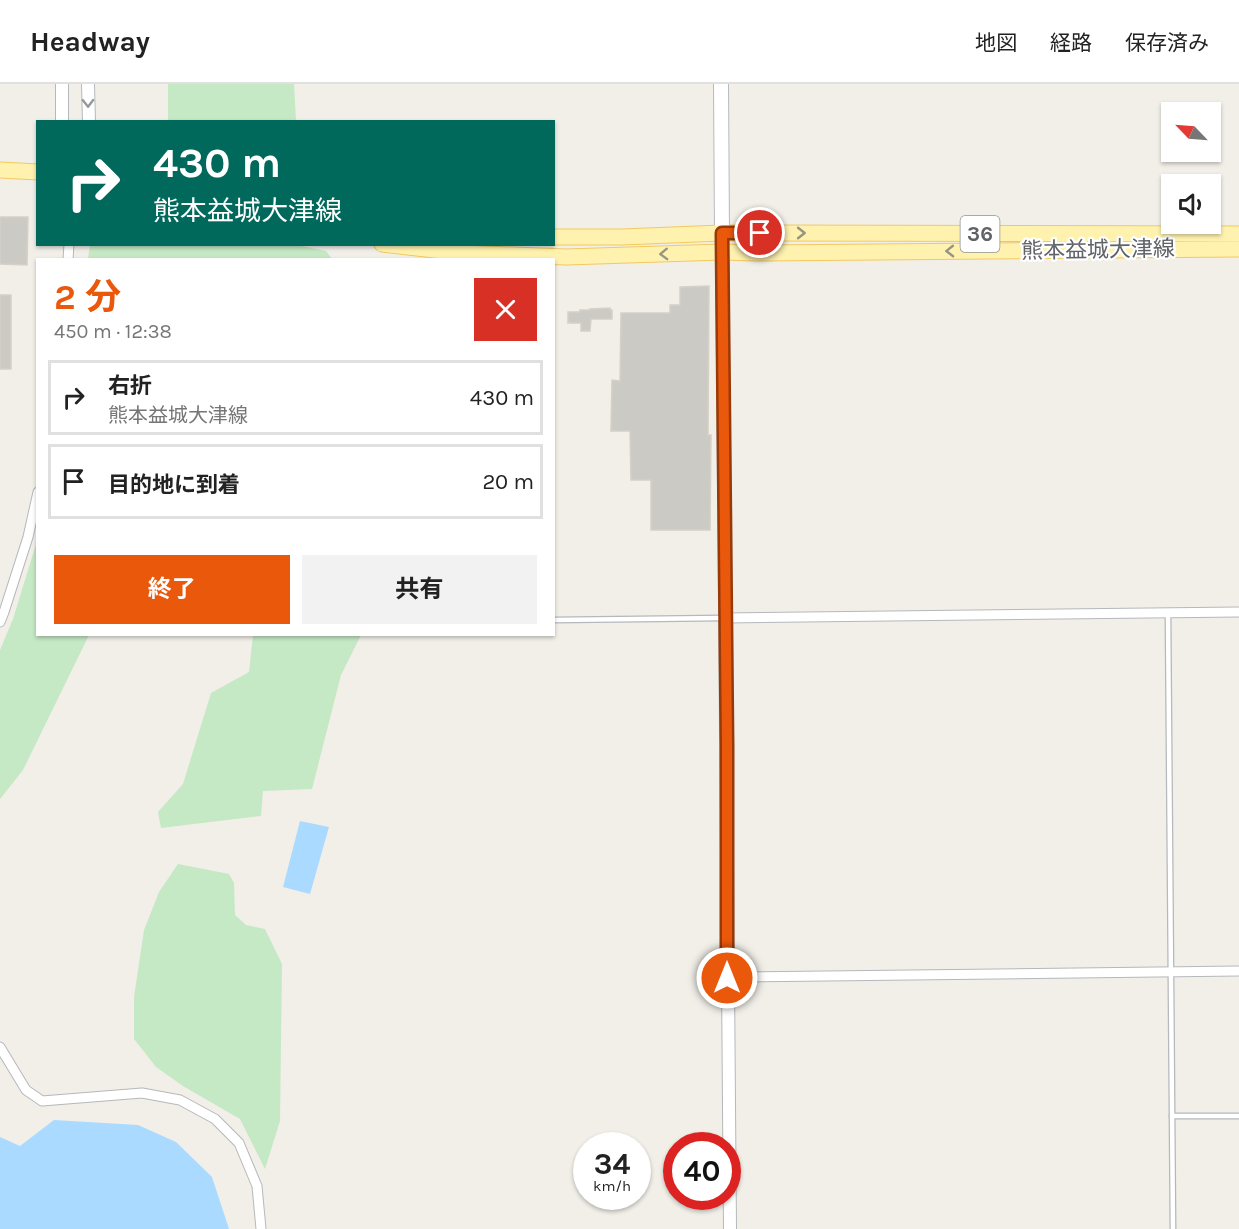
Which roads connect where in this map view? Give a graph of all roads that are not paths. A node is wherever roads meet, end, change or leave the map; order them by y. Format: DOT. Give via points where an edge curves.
graph roads {
  1 [pos="62,84"];
  2 [pos="88,84"];
  3 [pos="721,84"];
  4 [pos="62,120"];
  5 [pos="88,120"];
  6 [pos="0,170"];
  7 [pos="36,172"];
  8 [pos="722,233"];
  9 [pos="1239,234"];
  10 [pos="555,237"];
  11 [pos="399,246"];
  12 [pos="1239,249"];
  13 [pos="722,252"];
  14 [pos="36,501"];
  15 [pos="1168,612"];
  16 [pos="1239,612"];
  17 [pos="725,618"];
  18 [pos="555,620"];
  19 [pos="0,622"];
  20 [pos="1170,971"];
  21 [pos="1239,971"];
  22 [pos="727,978"];
  23 [pos="0,1047"];
  24 [pos="1172,1116"];
  25 [pos="1239,1116"];
  26 [pos="261,1229"];
  27 [pos="730,1229"];
  28 [pos="1173,1229"];
  1 -- 4 [label="street"];
  2 -- 5 [label="street, one-way"];
  3 -- 8 [label="main road"];
  6 -- 7 [label="main road"];
  8 -- 9 [label="main road, 熊本益城大津線 / 36, one-way"];
  8 -- 10 [label="main road, 熊本益城大津線 / 36"];
  8 -- 13 [label="street"];
  13 -- 11 [label="main road, 熊本益城大津線 / 36, one-way" via="566,257"];
  12 -- 13 [label="main road, 熊本益城大津線 / 36, one-way"];
  13 -- 17 [label="street"];
  14 -- 19 [label="street"];
  15 -- 16 [label="street"];
  15 -- 17 [label="street"];
  15 -- 20 [label="lane"];
  17 -- 18 [label="lane"];
  17 -- 22 [label="street"];
  20 -- 21 [label="street"];
  20 -- 22 [label="street"];
  20 -- 24 [label="lane"];
  22 -- 27 [label="street"];
  23 -- 26 [label="street" via="26,1090 42,1101 142,1093 180,1100 215,1119 238,1143 257,1186"];
  24 -- 25 [label="lane"];
  24 -- 28 [label="lane"];
}
